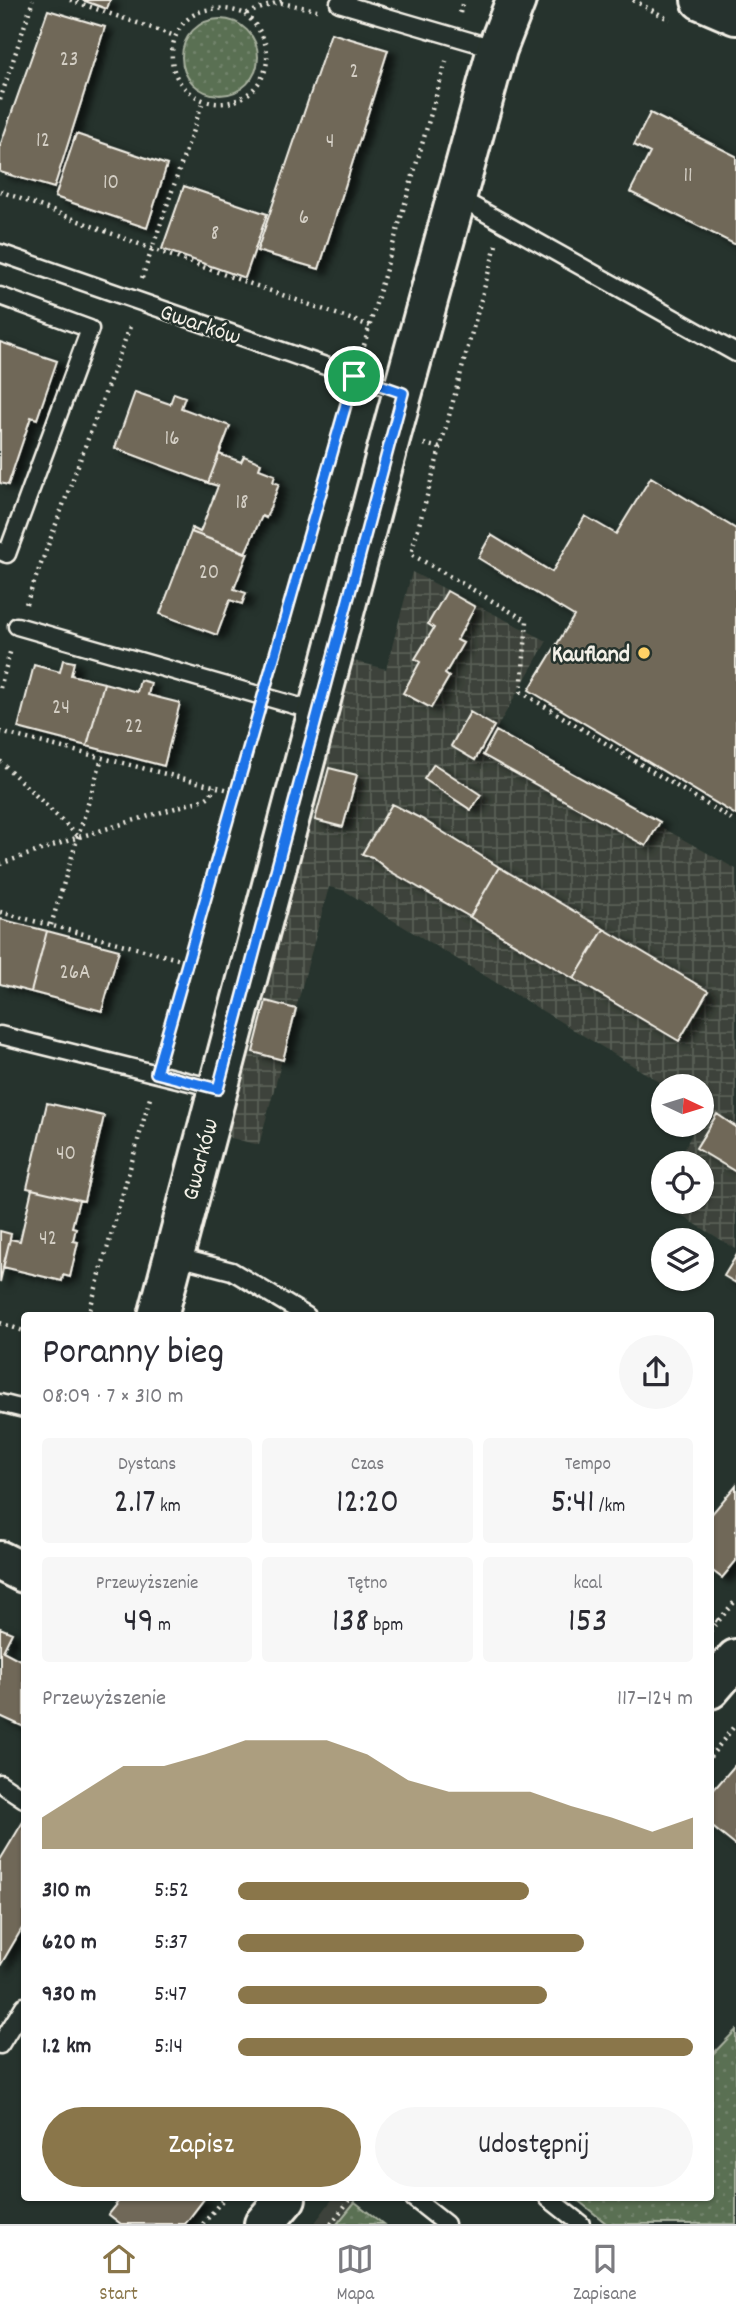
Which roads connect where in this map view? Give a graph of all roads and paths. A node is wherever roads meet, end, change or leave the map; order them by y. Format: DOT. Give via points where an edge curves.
graph roads {
  1 [pos="33,0"];
  2 [pos="70,0"];
  3 [pos="463,0"];
  4 [pos="516,0"];
  5 [pos="701,0"];
  6 [pos="282,1"];
  7 [pos="339,3"];
  8 [pos="245,14"];
  9 [pos="736,15"];
  10 [pos="175,36"];
  11 [pos="453,36"];
  12 [pos="497,49"];
  13 [pos="0,100"];
  14 [pos="203,101"];
  15 [pos="0,191"];
  16 [pos="456,197"];
  17 [pos="497,240"];
  18 [pos="152,249"];
  19 [pos="0,253"];
  20 [pos="0,296"];
  21 [pos="135,299"];
  22 [pos="370,326"];
  23 [pos="736,353"];
  24 [pos="354,376"];
  25 [pos="403,393"];
  26 [pos="0,551"];
  27 [pos="17,626"];
  28 [pos="0,688"];
  29 [pos="264,697"];
  30 [pos="318,712"];
  31 [pos="0,732"];
  32 [pos="102,758"];
  33 [pos="0,761"];
  34 [pos="214,786"];
  35 [pos="237,792"];
  36 [pos="736,822"];
  37 [pos="79,836"];
  38 [pos="0,864"];
  39 [pos="0,912"];
  40 [pos="51,925"];
  41 [pos="189,962"];
  42 [pos="0,1035"];
  43 [pos="156,1073"];
  44 [pos="218,1089"];
  45 [pos="174,1256"];
  46 [pos="89,1312"];
  47 [pos="159,1312"];
  48 [pos="300,1312"];
  49 [pos="0,1323"];
  50 [pos="21,1331"];
  51 [pos="0,1402"];
  52 [pos="21,1408"];
  53 [pos="0,1561"];
  54 [pos="21,1572"];
  55 [pos="736,1600"];
  56 [pos="714,1618"];
  57 [pos="718,1621"];
  58 [pos="714,1626"];
  59 [pos="736,1659"];
  60 [pos="714,1684"];
  61 [pos="736,1724"];
  62 [pos="714,1752"];
  63 [pos="0,1783"];
  64 [pos="21,1798"];
  65 [pos="21,2011"];
  66 [pos="0,2045"];
  67 [pos="222,2201"];
  68 [pos="283,2201"];
  69 [pos="349,2201"];
  70 [pos="417,2201"];
  71 [pos="552,2201"];
  72 [pos="203,2224"];
  73 [pos="264,2224"];
  74 [pos="331,2224"];
  75 [pos="446,2224"];
  76 [pos="581,2224"];
  1 -- 13 [label="path"];
  2 -- 10 [label="path"];
  3 -- 11 [label="path"];
  4 -- 12 [label="street, Gwarków"];
  5 -- 9 [label="street"];
  6 -- 7 [label="path" via="322,11"];
  6 -- 8 [label="path"];
  7 -- 11 [label="lane"];
  8 -- 10 [label="path" via="214,7 197,12"];
  8 -- 14 [label="path" via="257,24 266,46 259,83 234,101"];
  10 -- 14 [label="path" via="173,67 179,81"];
  11 -- 12 [label="lane"];
  11 -- 22 [label="path"];
  12 -- 16 [label="street, Gwarków"];
  14 -- 18 [label="path"];
  15 -- 18 [label="path"];
  16 -- 23 [label="lane"];
  16 -- 25 [label="street, Gwarków"];
  17 -- 36 [label="path" via="411,554 527,621 521,692"];
  18 -- 21 [label="path"];
  18 -- 22 [label="path"];
  19 -- 21 [label="lane, Gwarków"];
  20 -- 26 [label="lane" via="90,329 8,554"];
  21 -- 24 [label="lane, Gwarków"];
  21 -- 27 [label="path" via="131,324"];
  22 -- 24 [label="path"];
  24 -- 25 [label="lane, Gwarków"];
  24 -- 29 [label="path"];
  25 -- 30 [label="street, Gwarków"];
  27 -- 28 [label="path"];
  27 -- 29 [label="lane"];
  29 -- 30 [label="lane"];
  29 -- 35 [label="path"];
  30 -- 44 [label="street, Gwarków"];
  31 -- 32 [label="path"];
  32 -- 34 [label="path"];
  32 -- 37 [label="path"];
  33 -- 37 [label="path"];
  34 -- 35 [label="path"];
  34 -- 37 [label="path" via="205,799"];
  35 -- 41 [label="path"];
  37 -- 38 [label="path"];
  37 -- 40 [label="path"];
  39 -- 40 [label="path"];
  40 -- 41 [label="path"];
  41 -- 43 [label="path"];
  42 -- 43 [label="lane"];
  43 -- 44 [label="lane"];
  43 -- 46 [label="path"];
  44 -- 45 [label="street, Gwarków"];
  45 -- 47 [label="street, Gwarków"];
  45 -- 48 [label="lane" via="232,1271"];
  49 -- 50 [label="path"];
  51 -- 52 [label="lane"];
  53 -- 54 [label="street"];
  55 -- 57 [label="path"];
  56 -- 57 [label="path"];
  57 -- 58 [label="path"];
  59 -- 60 [label="street"];
  61 -- 62 [label="path"];
  63 -- 64 [label="lane"];
  65 -- 66 [label="lane"];
  67 -- 72 [label="path"];
  68 -- 73 [label="street"];
  69 -- 74 [label="path"];
  70 -- 75 [label="lane"];
  71 -- 76 [label="lane"];
}
